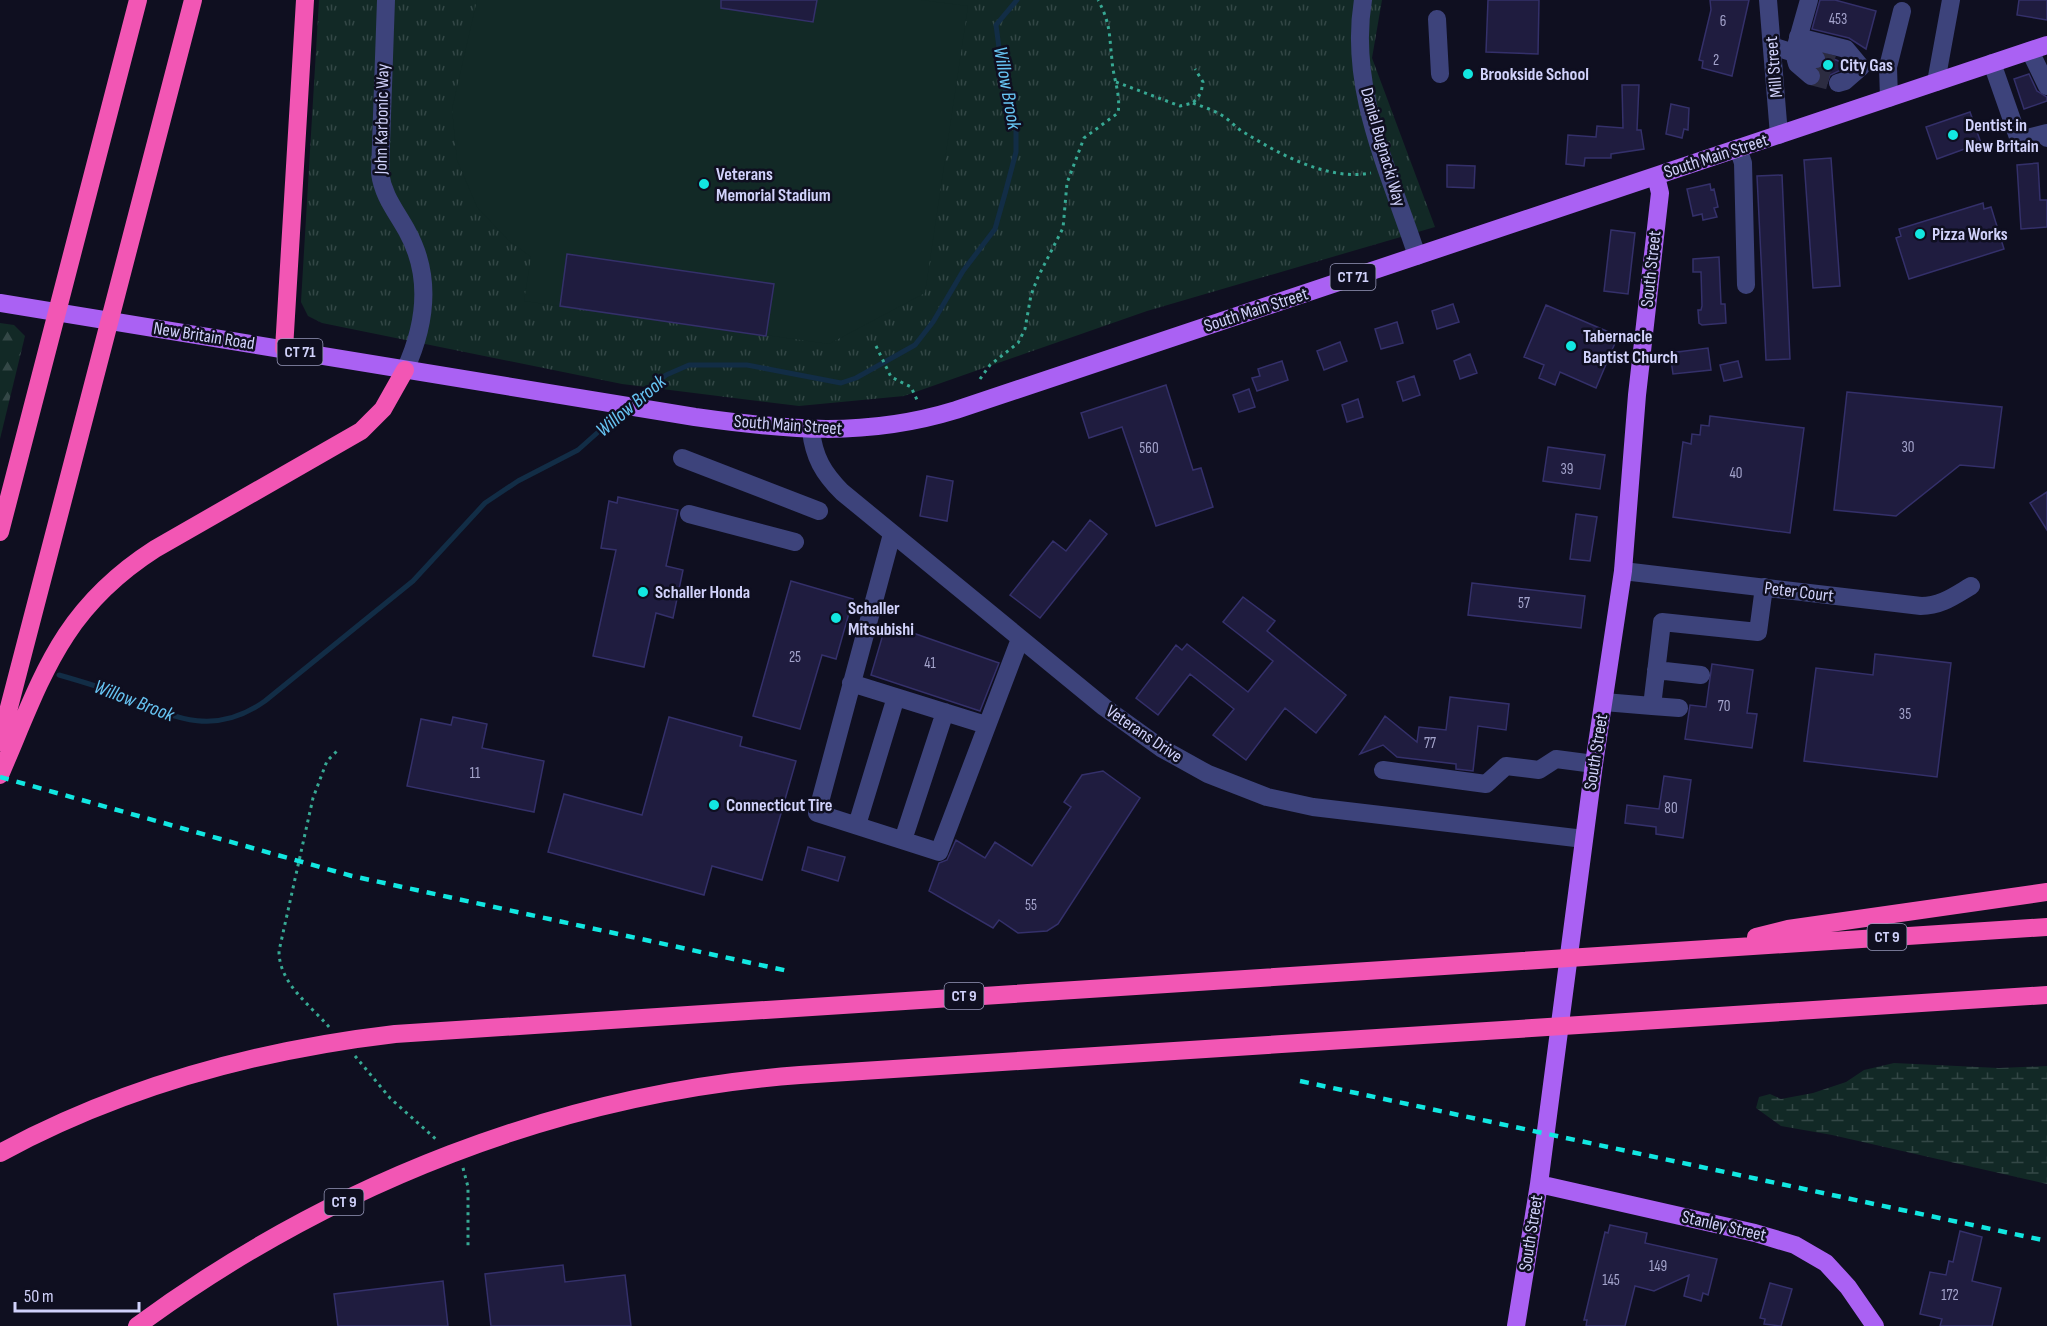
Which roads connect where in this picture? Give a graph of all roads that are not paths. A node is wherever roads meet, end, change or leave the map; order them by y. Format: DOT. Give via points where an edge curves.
graph roads {
  1 [pos="125,0"];
  2 [pos="138,0"];
  3 [pos="193,0"];
  4 [pos="305,0"];
  5 [pos="386,0"];
  6 [pos="1363,0"];
  7 [pos="1768,0"];
  8 [pos="1809,0"];
  9 [pos="1951,0"];
  10 [pos="1902,11"];
  11 [pos="1437,19"];
  12 [pos="1796,45"];
  13 [pos="1772,46"];
  14 [pos="2038,48"];
  15 [pos="122,62"];
  16 [pos="1992,63"];
  17 [pos="1861,67"];
  18 [pos="1888,67"];
  19 [pos="1814,68"];
  20 [pos="1440,74"];
  21 [pos="1839,75"];
  22 [pos="1936,82"];
  23 [pos="2047,86"];
  24 [pos="1889,98"];
  25 [pos="2047,133"];
  26 [pos="1779,135"];
  27 [pos="2047,138"];
  28 [pos="1738,148"];
  29 [pos="1656,176"];
  30 [pos="1417,256"];
  31 [pos="1746,285"];
  32 [pos="0,303"];
  33 [pos="284,349"];
  34 [pos="405,370"];
  35 [pos="586,399"];
  36 [pos="811,431"];
  37 [pos="682,458"];
  38 [pos="819,511"];
  39 [pos="689,514"];
  40 [pos="0,532"];
  41 [pos="891,534"];
  42 [pos="795,542"];
  43 [pos="1623,571"];
  44 [pos="1971,586"];
  45 [pos="1764,588"];
  46 [pos="1020,639"];
  47 [pos="1656,670"];
  48 [pos="1701,675"];
  49 [pos="850,682"];
  50 [pos="896,697"];
  51 [pos="1604,702"];
  52 [pos="1652,706"];
  53 [pos="1679,708"];
  54 [pos="945,712"];
  55 [pos="986,725"];
  56 [pos="0,742"];
  57 [pos="1594,764"];
  58 [pos="1383,770"];
  59 [pos="0,775"];
  60 [pos="857,825"];
  61 [pos="1584,839"];
  62 [pos="903,840"];
  63 [pos="2047,892"];
  64 [pos="2047,927"];
  65 [pos="1727,947"];
  66 [pos="2047,995"];
  67 [pos="0,1153"];
  68 [pos="1539,1184"];
  69 [pos="137,1326"];
  70 [pos="1516,1326"];
  71 [pos="1875,1326"];
  1 -- 15 [label="highway"];
  2 -- 15 [label="highway"];
  3 -- 56 [label="highway"];
  4 -- 33 [label="highway"];
  5 -- 34 [label="street, John Karbonic Way" via="380,173 387,199 416,250 425,286 418,331"];
  6 -- 30 [label="street, Daniel Bugnacki Way" via="1358,36 1368,106"];
  7 -- 13 [label="street, Mill Street"];
  8 -- 12 [label="street"];
  9 -- 22 [label="street"];
  10 -- 18 [label="street"];
  11 -- 20 [label="street"];
  12 -- 13 [label="street"];
  12 -- 17 [label="street" via="1846,49"];
  12 -- 19 [label="street" via="1797,64"];
  13 -- 26 [label="street, Mill Street"];
  14 -- 16 [label="main road, South Main Street / CT 71"];
  14 -- 23 [label="street"];
  15 -- 40 [label="highway"];
  16 -- 22 [label="main road, South Main Street / CT 71"];
  16 -- 25 [label="street" via="2019,140"];
  17 -- 18 [label="street"];
  17 -- 21 [label="street"];
  18 -- 24 [label="street"];
  22 -- 24 [label="main road, South Main Street / CT 71"];
  24 -- 26 [label="main road, South Main Street / CT 71"];
  25 -- 27 [label="street"];
  26 -- 28 [label="main road, South Main Street / CT 71"];
  28 -- 29 [label="main road, South Main Street / CT 71"];
  28 -- 31 [label="street" via="1743,164"];
  29 -- 30 [label="main road, South Main Street / CT 71"];
  29 -- 43 [label="main road, South Street" via="1660,193 1635,414"];
  30 -- 36 [label="main road, South Main Street / CT 71" via="945,413 862,429"];
  32 -- 33 [label="main road, New Britain Road / CT 71"];
  33 -- 34 [label="main road, New Britain Road / CT 71"];
  34 -- 35 [label="main road, New Britain Road / CT 71"];
  34 -- 59 [label="highway" via="380,413 361,431 155,549 98,593 54,651"];
  35 -- 36 [label="main road, South Main Street / CT 71"];
  36 -- 41 [label="street, Veterans Drive" via="814,451 829,479"];
  37 -- 38 [label="street"];
  39 -- 42 [label="street"];
  41 -- 46 [label="street, Veterans Drive"];
  41 -- 49 [label="street"];
  43 -- 45 [label="street, Peter Court"];
  43 -- 51 [label="main road, South Street"];
  44 -- 45 [label="street, Peter Court" via="1934,606"];
  45 -- 47 [label="street" via="1758,632 1662,622"];
  46 -- 55 [label="street"];
  46 -- 61 [label="street, Veterans Drive" via="1161,748 1208,774 1267,797 1313,807"];
  47 -- 48 [label="street"];
  47 -- 52 [label="street"];
  49 -- 50 [label="street"];
  49 -- 60 [label="street" via="817,813"];
  50 -- 54 [label="street"];
  50 -- 60 [label="street"];
  51 -- 52 [label="street"];
  51 -- 57 [label="main road, South Street"];
  52 -- 53 [label="street"];
  54 -- 55 [label="street"];
  54 -- 62 [label="street"];
  55 -- 62 [label="street" via="939,852"];
  57 -- 58 [label="street" via="1556,759 1539,770 1506,766 1486,784"];
  57 -- 61 [label="main road, South Street"];
  60 -- 62 [label="street"];
  61 -- 68 [label="main road, South Street"];
  63 -- 65 [label="highway" via="1788,929"];
  64 -- 65 [label="highway, CT 9"];
  65 -- 67 [label="highway, CT 9" via="395,1034 281,1052 212,1069 146,1089 70,1119"];
  66 -- 69 [label="highway, CT 9" via="772,1077 656,1094 517,1129 443,1156 262,1244"];
  68 -- 70 [label="main road, South Street"];
  68 -- 71 [label="main road, Stanley Street" via="1795,1245 1814,1254 1839,1276"];
}
